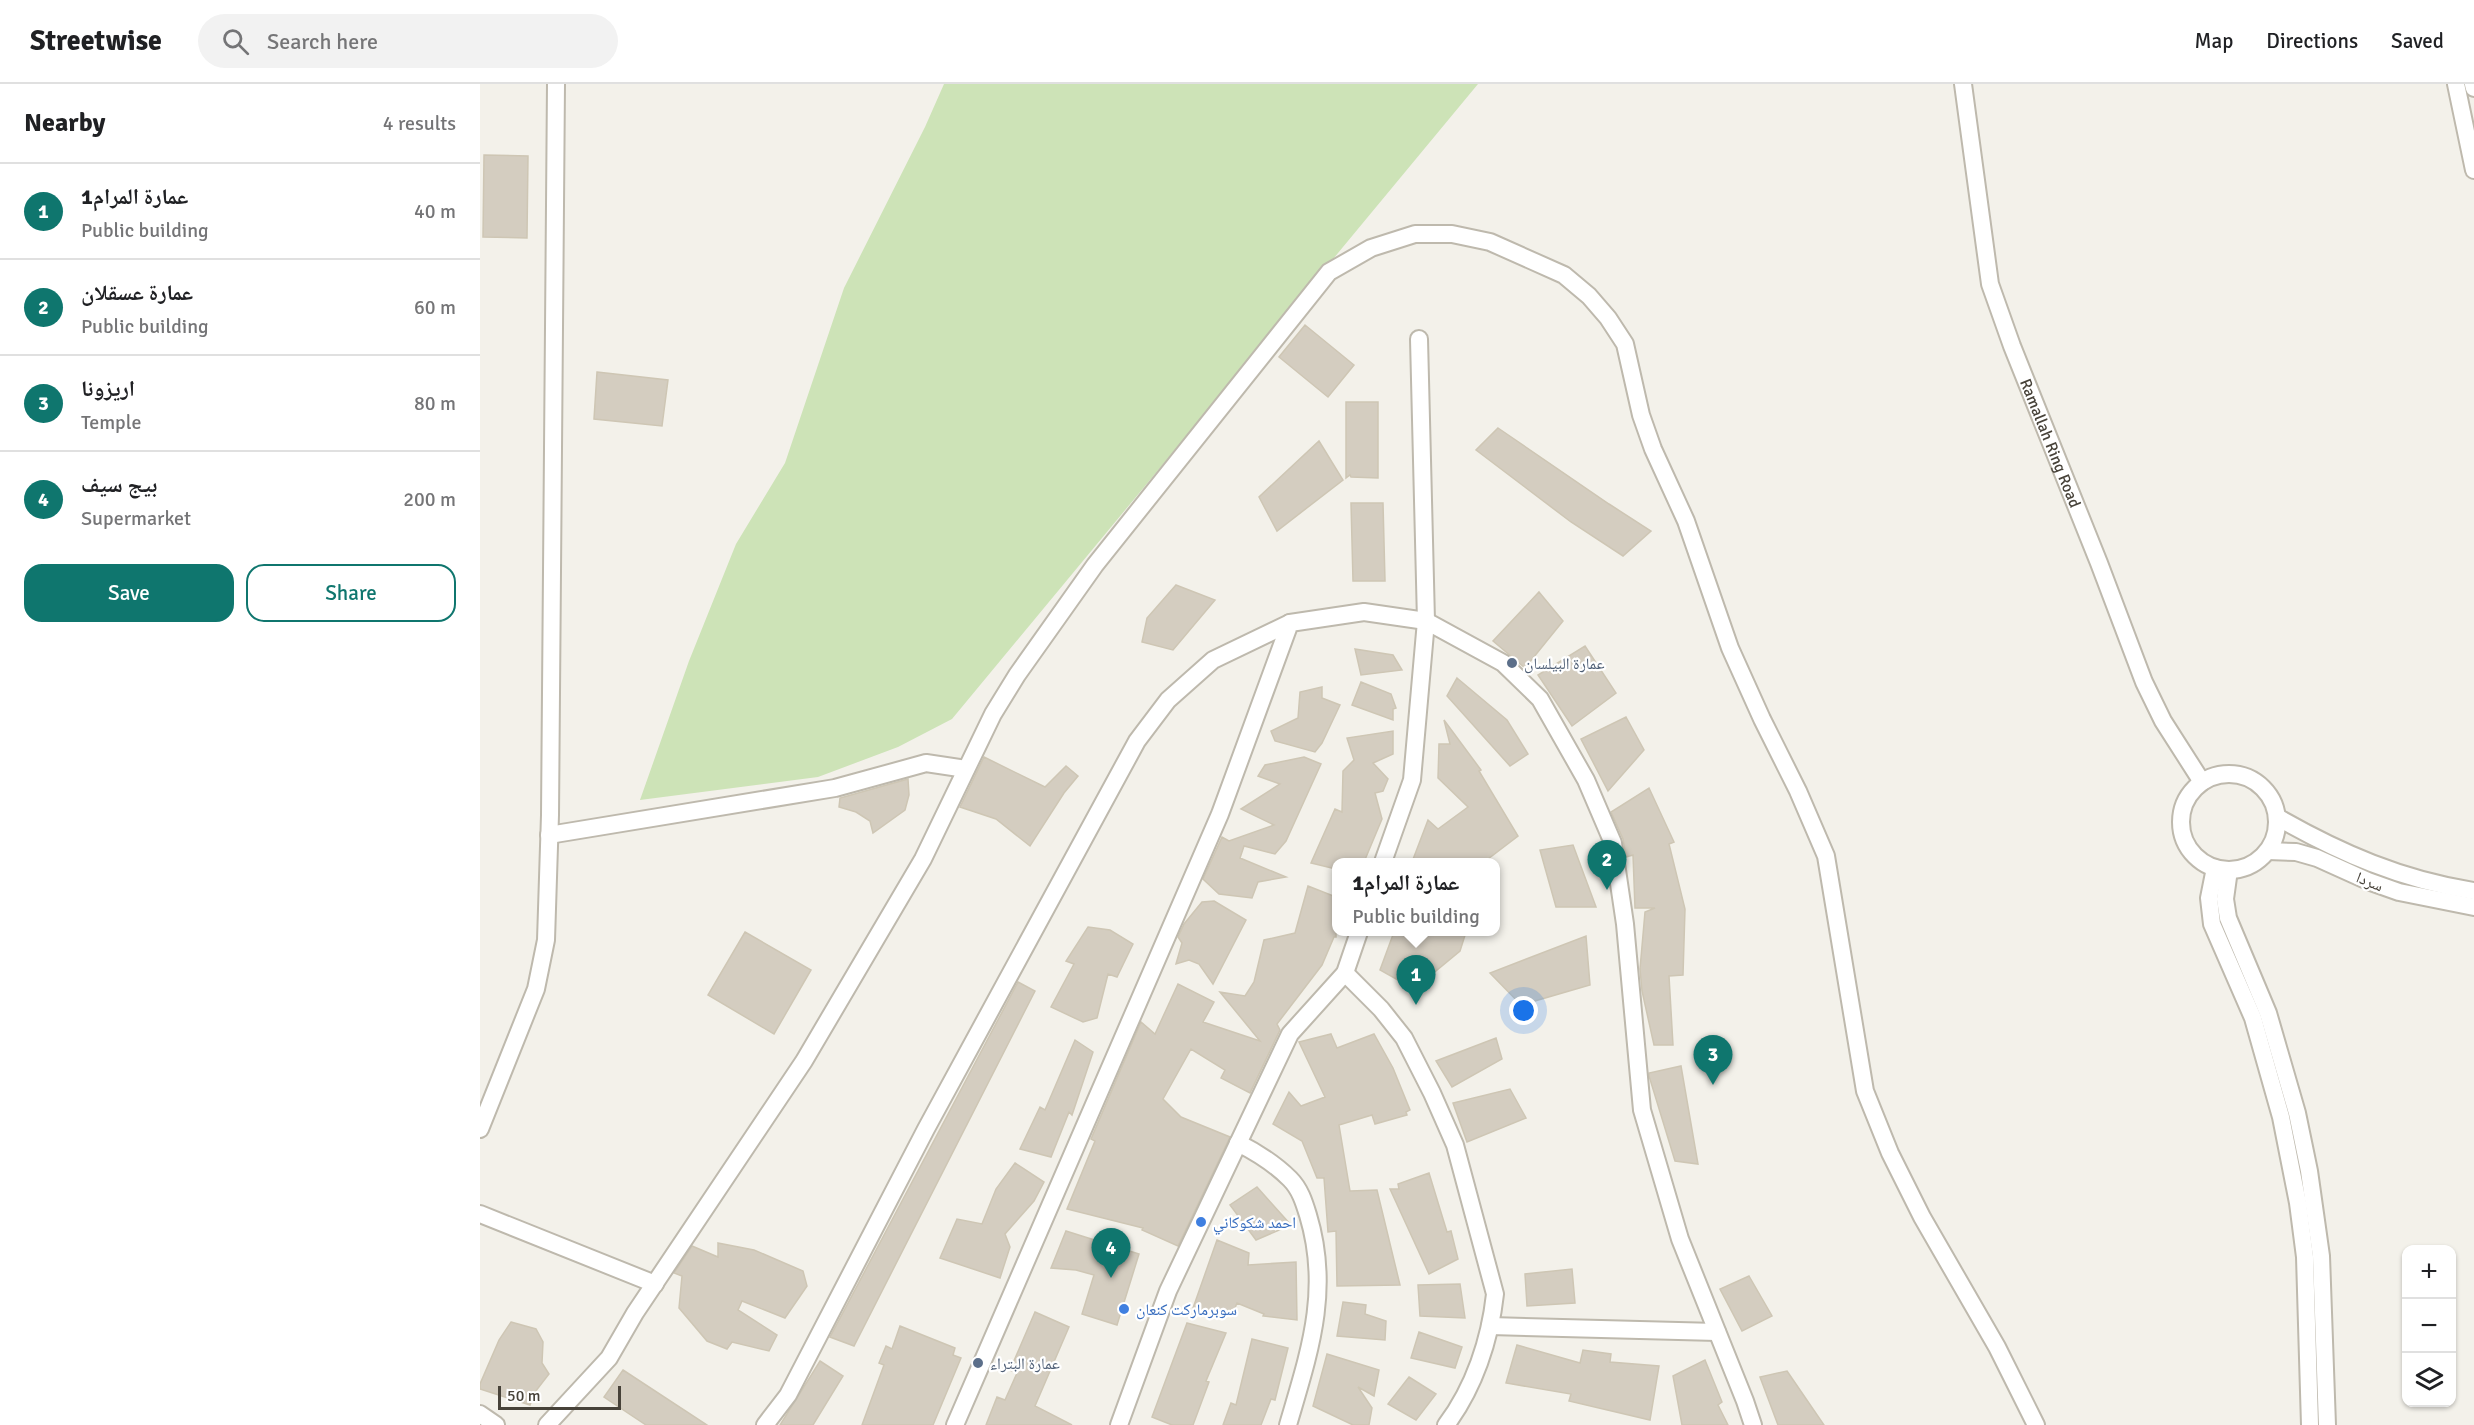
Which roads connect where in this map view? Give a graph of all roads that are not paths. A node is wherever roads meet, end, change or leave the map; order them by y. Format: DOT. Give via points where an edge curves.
graph roads {
  1 [pos="556,84"];
  2 [pos="1963,84"];
  3 [pos="2456,84"];
  4 [pos="2474,170"];
  5 [pos="1419,339"];
  6 [pos="1426,621"];
  7 [pos="1290,623"];
  8 [pos="966,769"];
  9 [pos="2202,782"];
  10 [pos="2277,817"];
  11 [pos="549,835"];
  12 [pos="2268,851"];
  13 [pos="1384,858"];
  14 [pos="2222,869"];
  15 [pos="2474,891"];
  16 [pos="2474,907"];
  17 [pos="1358,936"];
  18 [pos="1345,973"];
  19 [pos="480,1129"];
  20 [pos="1238,1143"];
  21 [pos="480,1214"];
  22 [pos="655,1284"];
  23 [pos="1490,1326"];
  24 [pos="1718,1332"];
  25 [pos="480,1414"];
  26 [pos="496,1425"];
  27 [pos="547,1425"];
  28 [pos="765,1425"];
  29 [pos="955,1425"];
  30 [pos="1119,1425"];
  31 [pos="1288,1425"];
  32 [pos="1446,1425"];
  33 [pos="1753,1425"];
  34 [pos="2036,1425"];
  35 [pos="2310,1425"];
  36 [pos="2327,1425"];
  1 -- 11 [label="street"];
  2 -- 9 [label="street, Ramallah Ring Road" via="1990,284 2144,682 2163,721"];
  3 -- 4 [label="street"];
  5 -- 6 [label="street"];
  6 -- 7 [label="street" via="1364,612"];
  6 -- 13 [label="street" via="1412,780"];
  6 -- 24 [label="street" via="1503,663 1540,699 1586,780 1613,843 1625,924 1642,1110 1680,1239"];
  7 -- 28 [label="street" via="1213,660 1168,700 1137,741 926,1129 788,1395"];
  7 -- 29 [label="street" via="1220,814"];
  8 -- 11 [label="street" via="926,763 835,788"];
  8 -- 22 [label="street" via="923,859 804,1061"];
  8 -- 34 [label="street" via="1017,675 1095,565 1329,272 1371,248 1415,234 1452,234 1490,243 1564,275 1589,296 1625,344 1641,416 1686,521 1730,648 1826,856 1865,1091 1890,1154"];
  9 -- 10 [label="street" via="2218,775 2245,777 2266,792"];
  9 -- 14 [label="street" via="2185,803 2181,830 2193,854"];
  10 -- 12 [label="street" via="2276,835"];
  10 -- 15 [label="street, سردا" via="2323,844 2382,869 2415,880"];
  11 -- 19 [label="street" via="546,940 536,989"];
  12 -- 14 [label="street" via="2254,863"];
  12 -- 16 [label="street, سردا" via="2296,852 2399,892"];
  14 -- 35 [label="street" via="2209,898 2212,924 2253,1018 2281,1117 2296,1193 2305,1257"];
  14 -- 36 [label="street" via="2228,918 2268,1013 2309,1171 2321,1256"];
  17 -- 18 [label="street"];
  18 -- 20 [label="street" via="1290,1034"];
  18 -- 23 [label="street" via="1404,1038 1455,1145 1495,1294"];
  20 -- 30 [label="street" via="1168,1291"];
  20 -- 31 [label="street" via="1258,1153 1291,1180 1301,1195 1311,1225 1318,1300 1311,1346"];
  21 -- 22 [label="street"];
  22 -- 27 [label="street" via="609,1358"];
  23 -- 24 [label="street"];
  23 -- 32 [label="street" via="1463,1399"];
  24 -- 33 [label="street"];
  25 -- 26 [label="street"];
}
